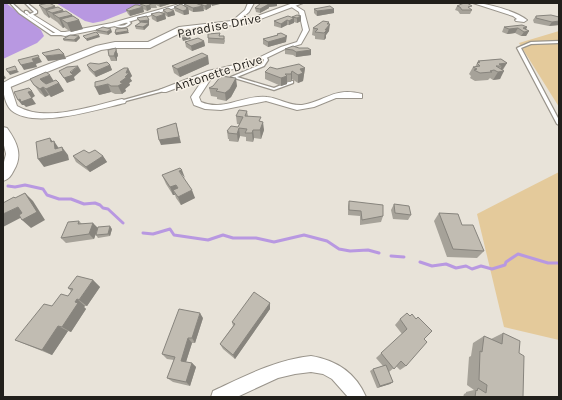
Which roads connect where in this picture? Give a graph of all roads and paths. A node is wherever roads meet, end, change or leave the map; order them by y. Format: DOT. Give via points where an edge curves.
graph roads {
  1 [pos="11,3"];
  2 [pos="15,3"];
  3 [pos="33,3"];
  4 [pos="188,3"];
  5 [pos="251,3"];
  6 [pos="476,3"];
  7 [pos="27,4"];
  8 [pos="296,4"];
  9 [pos="40,8"];
  10 [pos="34,10"];
  11 [pos="30,15"];
  12 [pos="518,20"];
  13 [pos="232,24"];
  14 [pos="62,34"];
  15 [pos="559,42"];
  16 [pos="265,57"];
  17 [pos="211,73"];
  18 [pos="292,82"];
  19 [pos="4,86"];
  20 [pos="162,90"];
  21 [pos="359,96"];
  22 [pos="122,100"];
  23 [pos="559,124"];
  24 [pos="3,131"];
  25 [pos="3,176"];
  26 [pos="220,397"];
  27 [pos="358,397"];
  1 -- 14 [label="lane" via="52,34"];
  2 -- 11 [label="lane"];
  3 -- 7 [label="lane"];
  4 -- 14 [label="street" via="112,25"];
  5 -- 13 [label="street" via="247,11"];
  6 -- 12 [label="street" via="524,20"];
  7 -- 10 [label="lane"];
  8 -- 13 [label="street, Paradise Drive" via="256,20"];
  8 -- 16 [label="street, Antonette Drive" via="302,12 306,26 305,34 299,43"];
  9 -- 10 [label="lane"];
  10 -- 11 [label="lane" via="36,12"];
  11 -- 14 [label="street"];
  13 -- 19 [label="street, Paradise Drive" via="184,29 148,45 115,45 99,48"];
  15 -- 23 [label="lane" via="531,43 519,48"];
  16 -- 17 [label="street, Antonette Drive"];
  16 -- 18 [label="lane" via="264,65 233,77 274,89"];
  17 -- 20 [label="street, Antonette Drive"];
  17 -- 21 [label="street" via="195,97 197,103 207,106 231,106 264,99 300,107 338,94"];
  19 -- 22 [label="street" via="14,109 34,116 65,114"];
  20 -- 22 [label="lane"];
  24 -- 25 [label="street" via="10,142 13,156 10,168"];
  26 -- 27 [label="street" via="264,376 298,365 316,365 338,372"];
}
